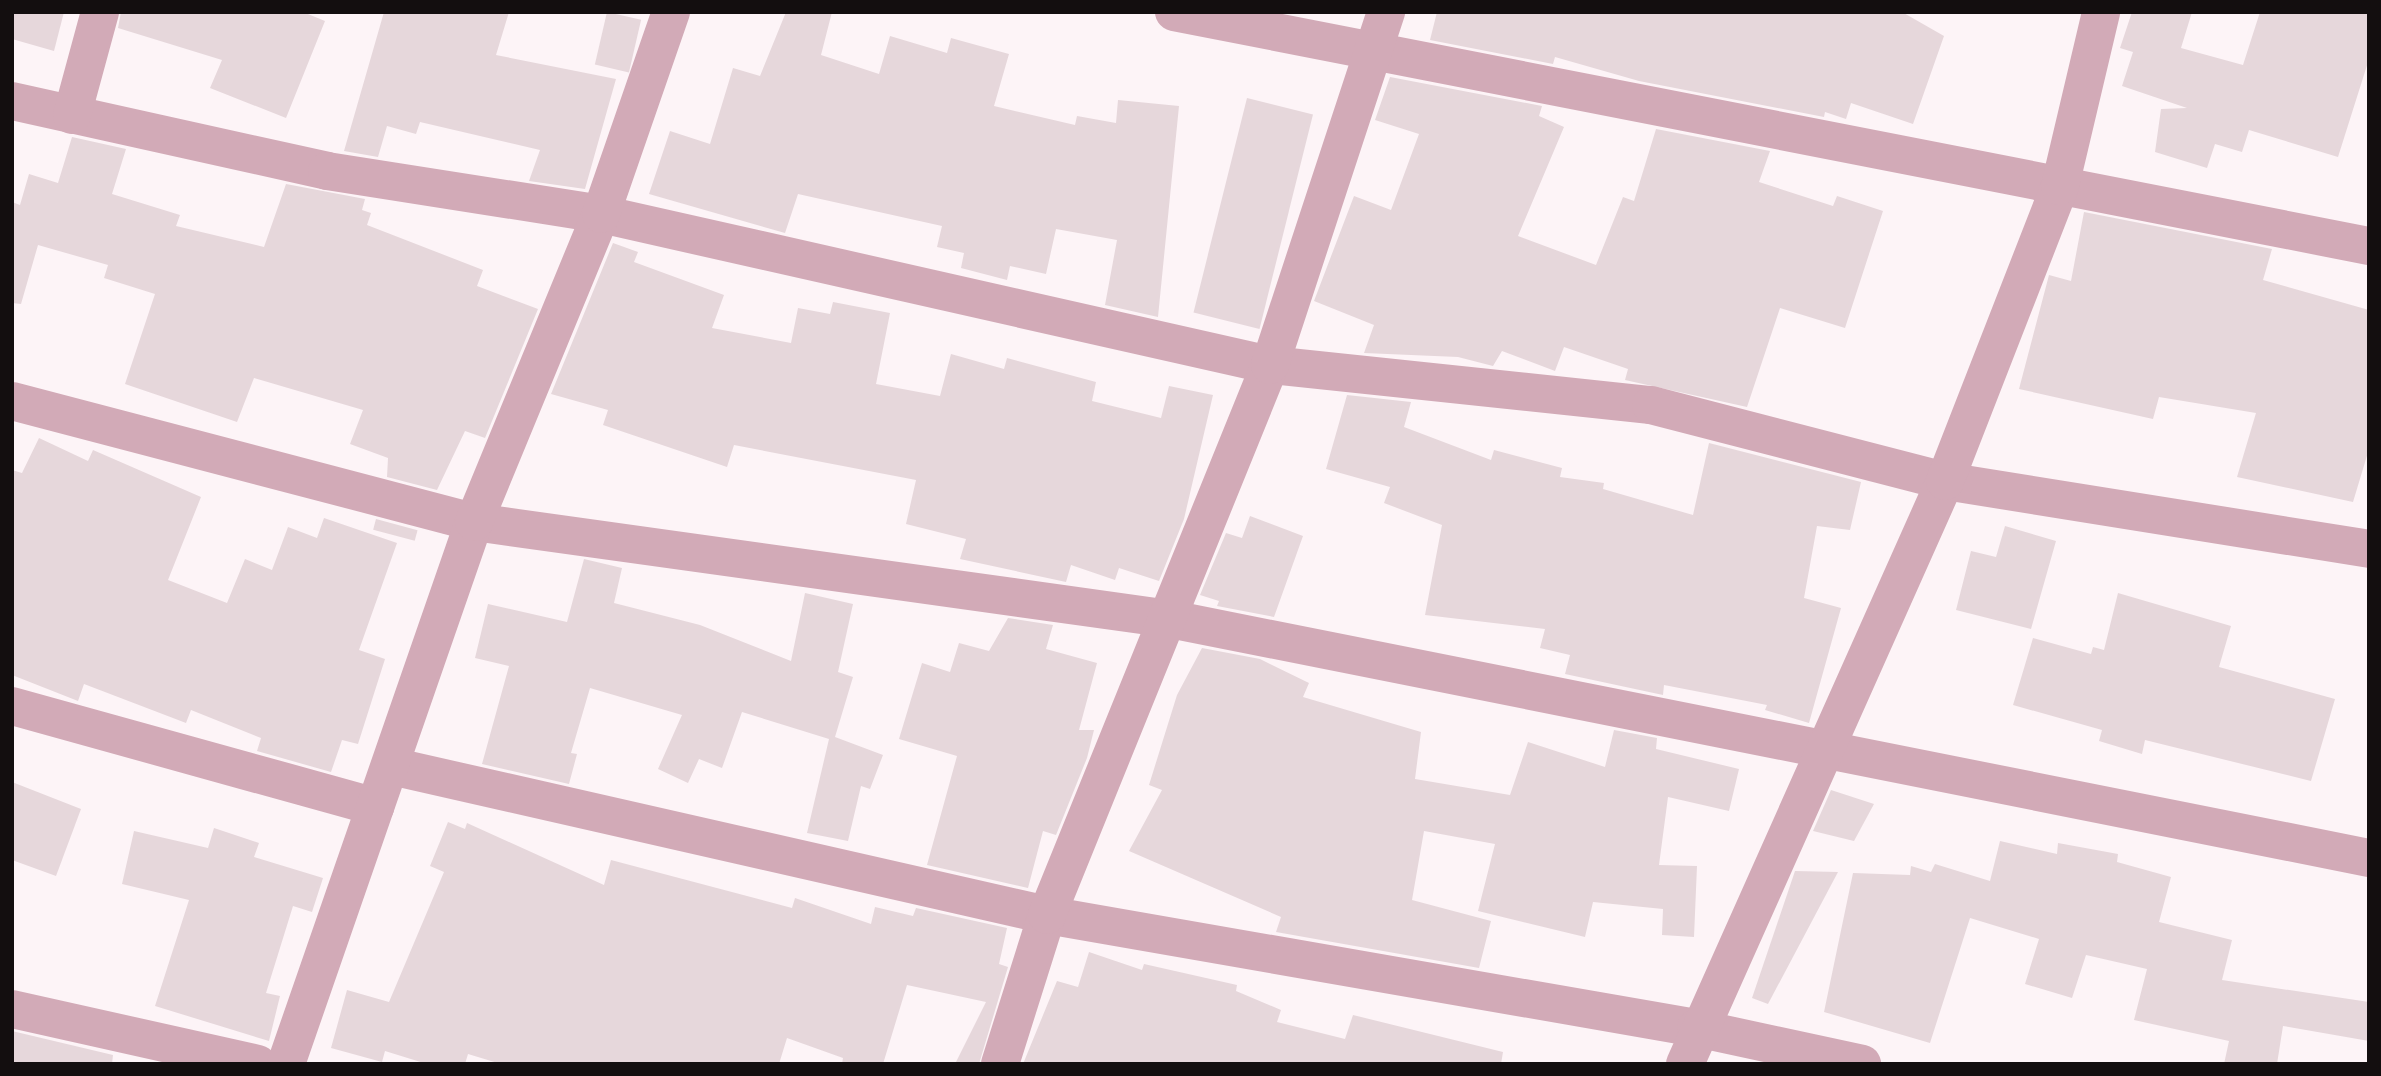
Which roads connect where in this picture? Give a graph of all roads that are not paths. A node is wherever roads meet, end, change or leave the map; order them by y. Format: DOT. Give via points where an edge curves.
graph roads {
  1 [pos="100,12"];
  2 [pos="671,12"];
  3 [pos="1174,12"];
  4 [pos="1387,12"];
  5 [pos="2101,12"];
  6 [pos="1377,49"];
  7 [pos="12,101"];
  8 [pos="72,115"];
  9 [pos="2060,186"];
  10 [pos="601,214"];
  11 [pos="2369,246"];
  12 [pos="1270,365"];
  13 [pos="12,401"];
  14 [pos="1945,481"];
  15 [pos="474,522"];
  16 [pos="2369,549"];
  17 [pos="1170,619"];
  18 [pos="12,706"];
  19 [pos="1823,752"];
  20 [pos="391,766"];
  21 [pos="375,807"];
  22 [pos="2369,858"];
  23 [pos="1047,915"];
  24 [pos="12,1009"];
  25 [pos="1690,1046"];
  26 [pos="258,1064"];
  27 [pos="286,1064"];
  28 [pos="1000,1064"];
  29 [pos="1862,1064"];
  1 -- 8 [label="street"];
  2 -- 10 [label="street"];
  3 -- 6 [label="street"];
  4 -- 6 [label="street"];
  5 -- 9 [label="street"];
  6 -- 9 [label="street"];
  6 -- 12 [label="street"];
  7 -- 8 [label="street"];
  8 -- 10 [label="street" via="327,171"];
  9 -- 11 [label="street"];
  9 -- 14 [label="street"];
  10 -- 12 [label="street"];
  10 -- 15 [label="street"];
  12 -- 14 [label="street" via="1651,405"];
  12 -- 17 [label="street"];
  13 -- 15 [label="street"];
  14 -- 16 [label="street"];
  14 -- 19 [label="street"];
  15 -- 17 [label="street"];
  15 -- 20 [label="street"];
  17 -- 19 [label="street"];
  17 -- 23 [label="street"];
  18 -- 21 [label="street"];
  19 -- 22 [label="street"];
  19 -- 25 [label="street"];
  20 -- 21 [label="street"];
  20 -- 23 [label="street"];
  21 -- 27 [label="street"];
  23 -- 25 [label="street"];
  23 -- 28 [label="street"];
  24 -- 26 [label="street"];
  25 -- 29 [label="street"];
}
